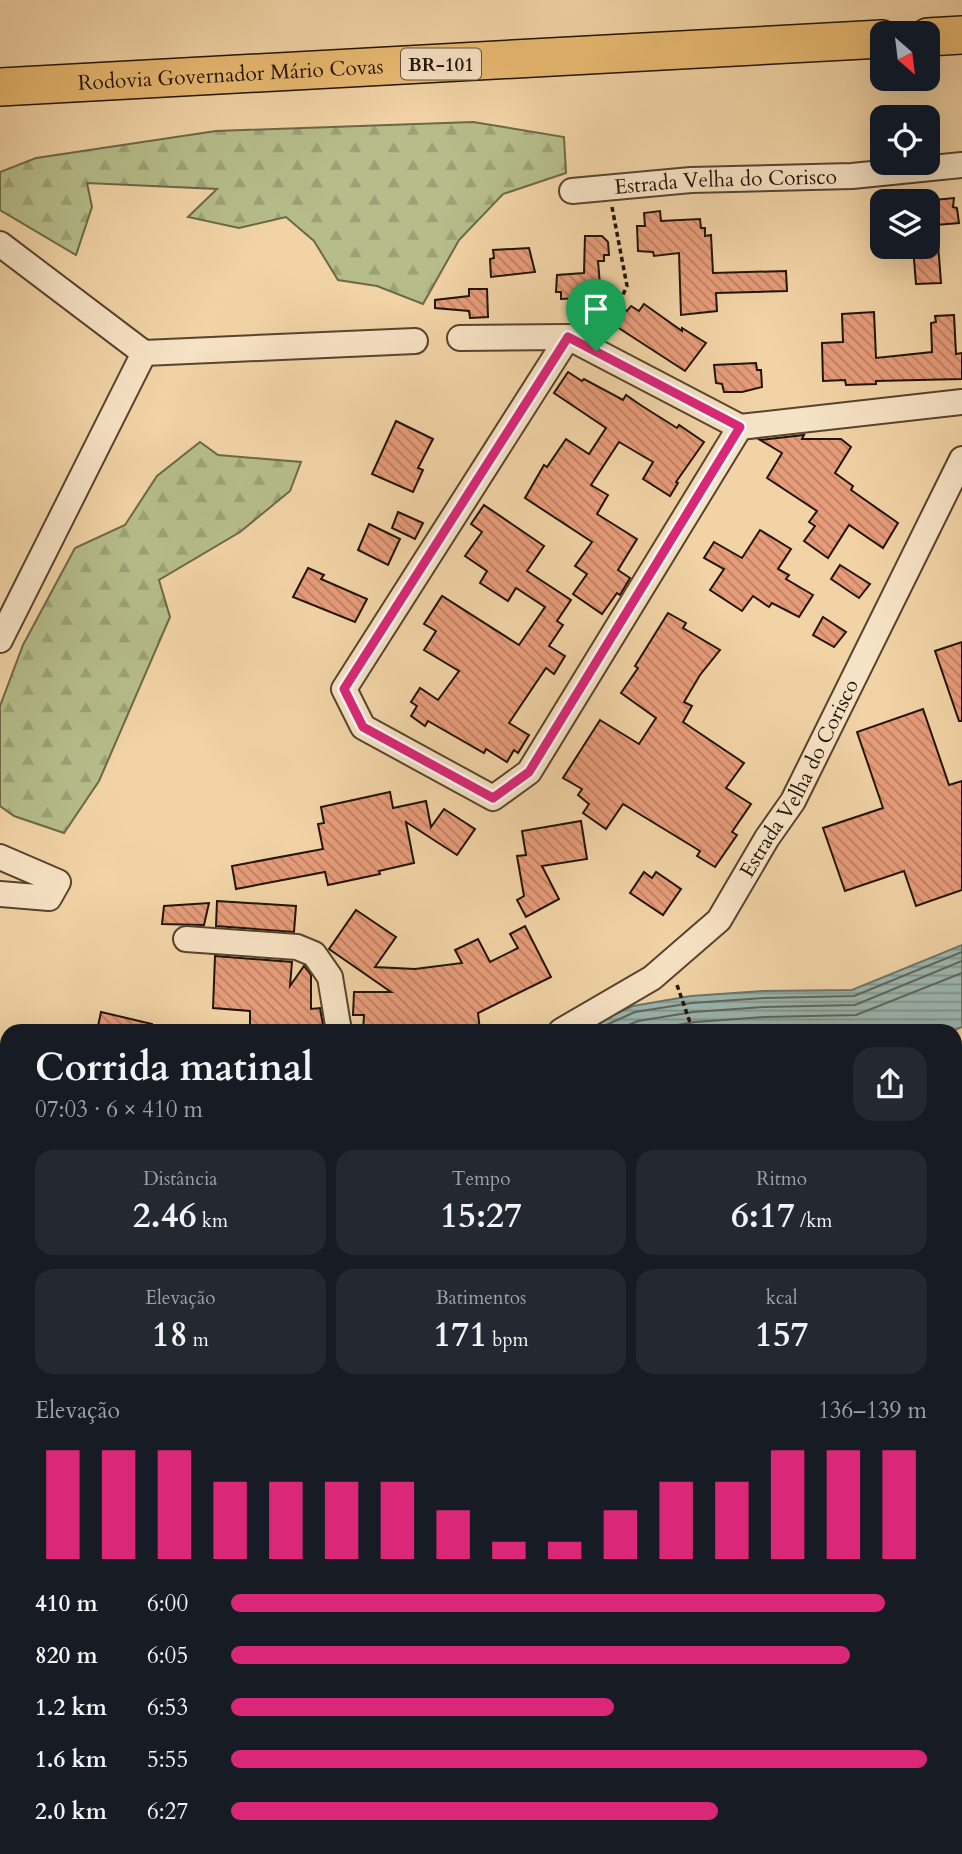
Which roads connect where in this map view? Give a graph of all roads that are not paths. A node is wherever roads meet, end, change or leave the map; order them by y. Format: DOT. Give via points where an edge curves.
graph roads {
  1 [pos="962,35"];
  2 [pos="940,36"];
  3 [pos="870,40"];
  4 [pos="0,88"];
  5 [pos="962,164"];
  6 [pos="572,191"];
  7 [pos="0,244"];
  8 [pos="568,337"];
  9 [pos="460,338"];
  10 [pos="415,341"];
  11 [pos="144,353"];
  12 [pos="962,402"];
  13 [pos="740,427"];
  14 [pos="962,459"];
  15 [pos="0,640"];
  16 [pos="0,857"];
  17 [pos="0,894"];
  18 [pos="186,939"];
  19 [pos="338,1024"];
  20 [pos="573,1024"];
  1 -- 2 [label="highway"];
  3 -- 4 [label="highway, Rodovia Governador Mário Covas / BR-101"];
  5 -- 6 [label="street, Estrada Velha do Corisco" via="852,176 691,180"];
  7 -- 11 [label="street"];
  8 -- 9 [label="street"];
  8 -- 13 [label="street"];
  8 -- 13 [label="street" via="344,689 363,727 493,798 529,772"];
  10 -- 11 [label="street"];
  11 -- 15 [label="street"];
  12 -- 13 [label="street"];
  14 -- 20 [label="street, Estrada Velha do Corisco" via="793,801 719,920 652,978"];
  16 -- 17 [label="street" via="58,882 49,898"];
  18 -- 19 [label="street" via="297,947 314,954 330,977"];
}
